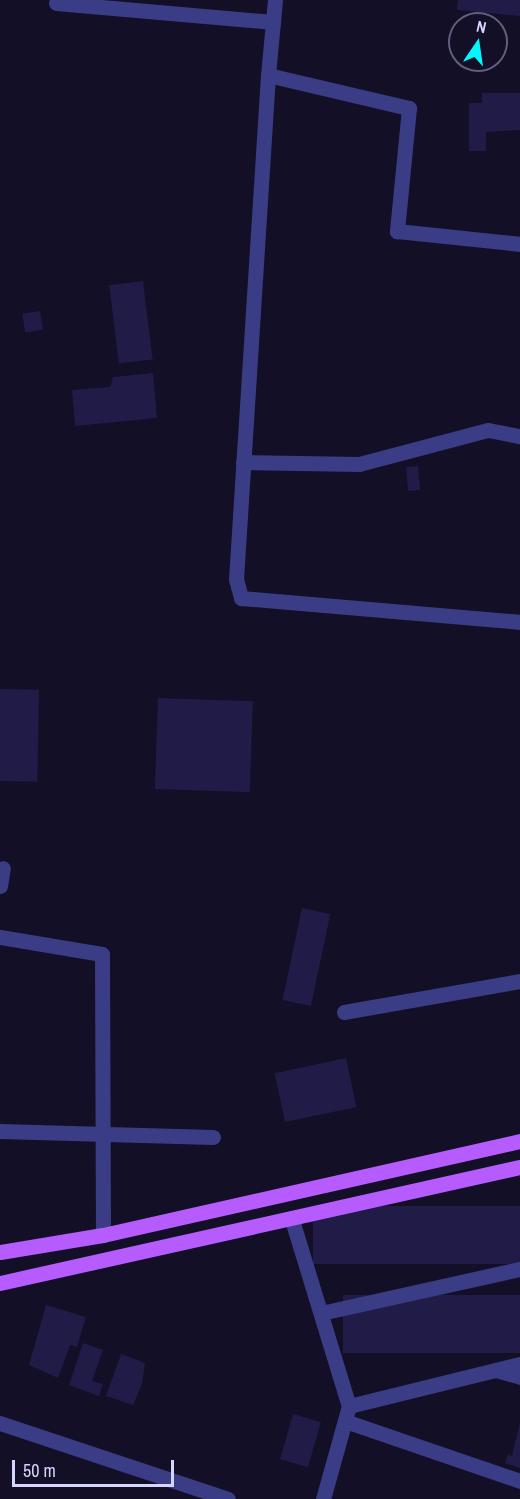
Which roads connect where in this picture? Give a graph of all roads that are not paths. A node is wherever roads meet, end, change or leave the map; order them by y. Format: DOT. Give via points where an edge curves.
graph roads {
  1 [pos="275,0"];
  2 [pos="56,3"];
  3 [pos="273,22"];
  4 [pos="268,75"];
  5 [pos="520,244"];
  6 [pos="520,436"];
  7 [pos="243,462"];
  8 [pos="520,622"];
  9 [pos="3,868"];
  10 [pos="0,886"];
  11 [pos="0,938"];
  12 [pos="520,981"];
  13 [pos="344,1012"];
  14 [pos="0,1131"];
  15 [pos="103,1136"];
  16 [pos="213,1137"];
  17 [pos="520,1141"];
  18 [pos="520,1167"];
  19 [pos="292,1220"];
  20 [pos="103,1235"];
  21 [pos="0,1252"];
  22 [pos="520,1269"];
  23 [pos="0,1284"];
  24 [pos="321,1314"];
  25 [pos="520,1364"];
  26 [pos="496,1370"];
  27 [pos="520,1377"];
  28 [pos="349,1406"];
  29 [pos="345,1421"];
  30 [pos="0,1423"];
  31 [pos="520,1481"];
  32 [pos="228,1499"];
  33 [pos="323,1499"];
  1 -- 3 [label="street"];
  2 -- 3 [label="street"];
  3 -- 4 [label="street"];
  4 -- 5 [label="street" via="408,108 397,231"];
  4 -- 7 [label="street"];
  6 -- 7 [label="street" via="488,430 359,464"];
  7 -- 8 [label="street" via="236,579 241,598"];
  9 -- 10 [label="street"];
  11 -- 15 [label="street" via="102,954"];
  12 -- 13 [label="street"];
  14 -- 15 [label="street"];
  15 -- 16 [label="street"];
  15 -- 20 [label="street"];
  17 -- 20 [label="main road"];
  18 -- 19 [label="main road"];
  19 -- 23 [label="main road"];
  19 -- 24 [label="street"];
  20 -- 21 [label="main road"];
  22 -- 24 [label="street"];
  24 -- 28 [label="street"];
  25 -- 26 [label="street"];
  26 -- 27 [label="street"];
  26 -- 28 [label="street"];
  28 -- 29 [label="street"];
  29 -- 31 [label="street"];
  29 -- 33 [label="street"];
  30 -- 32 [label="street"];
}
